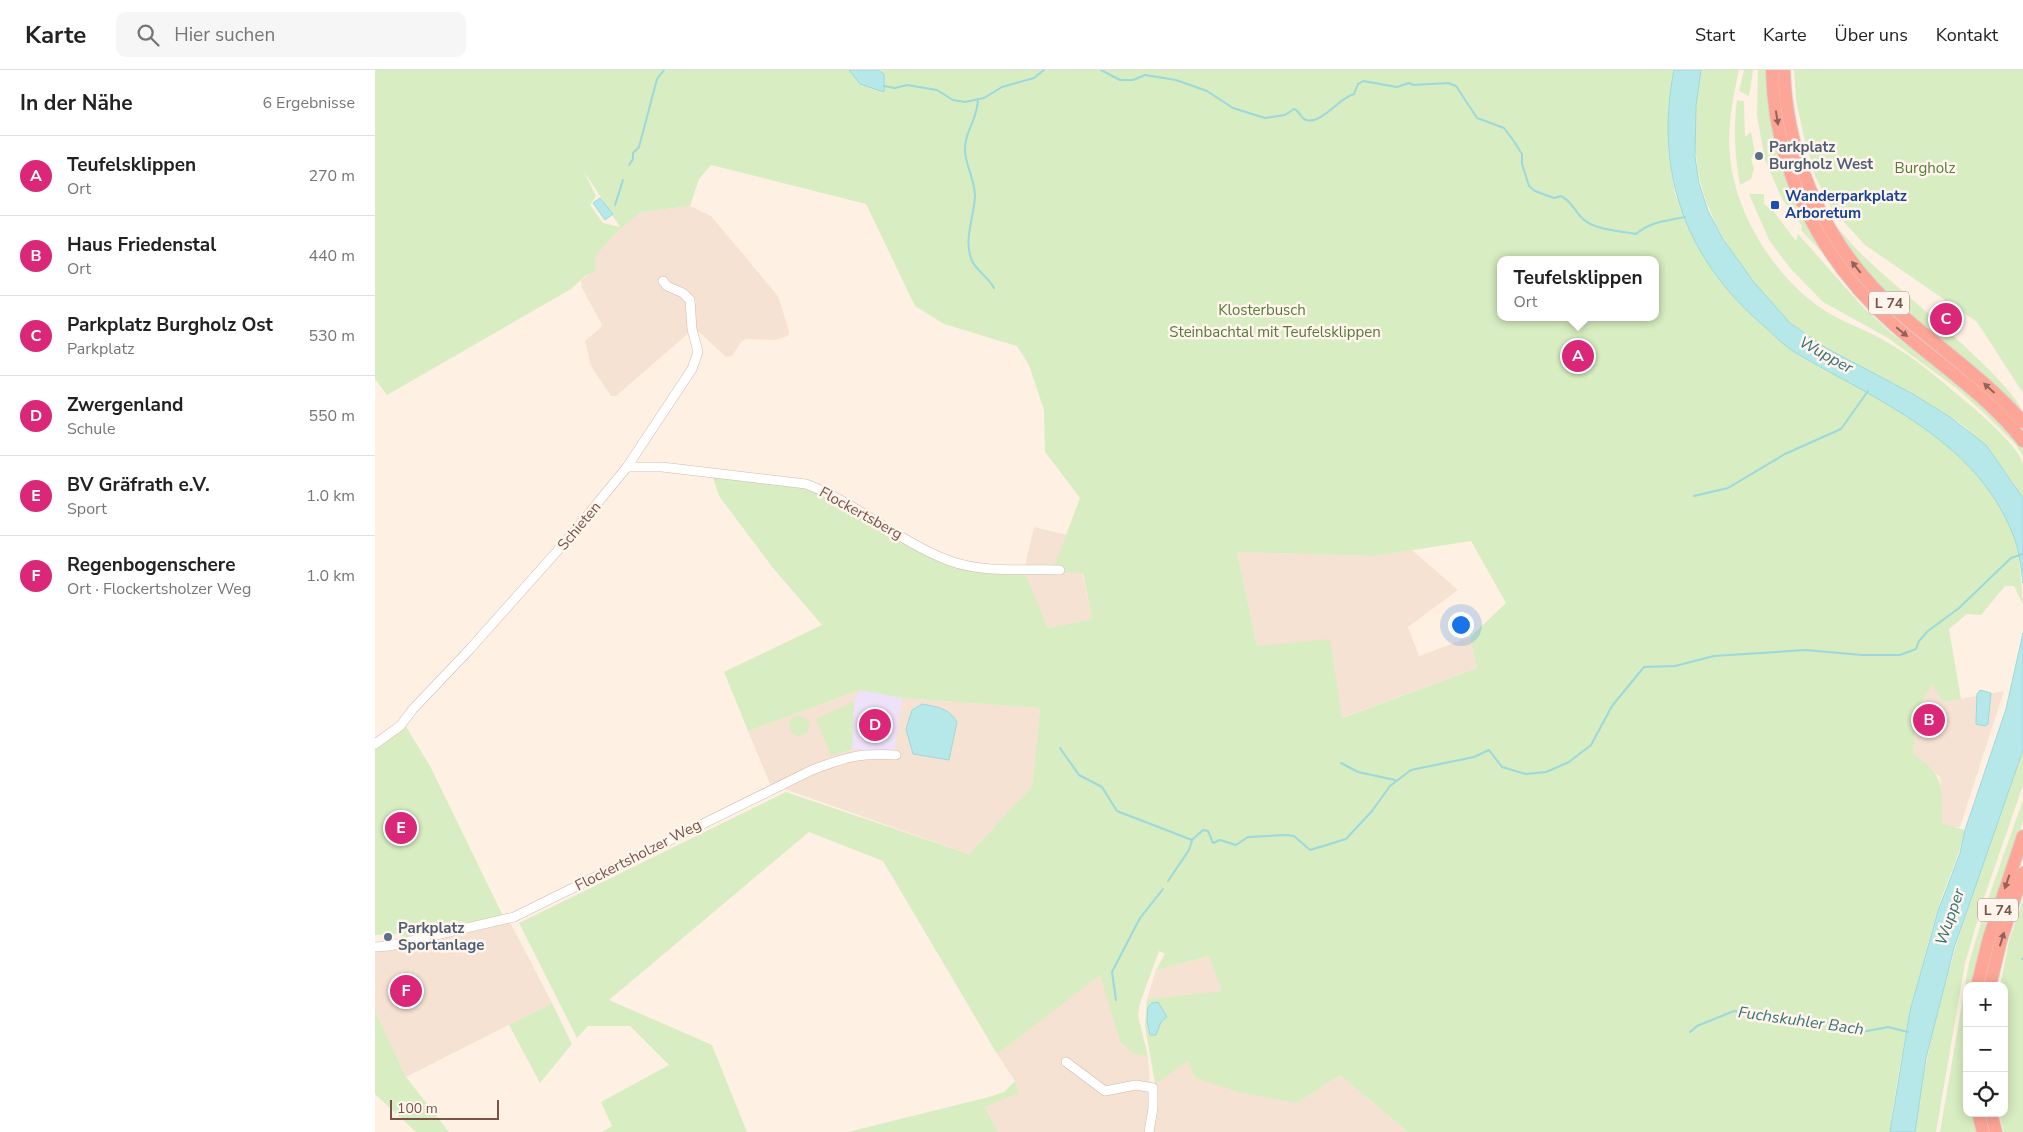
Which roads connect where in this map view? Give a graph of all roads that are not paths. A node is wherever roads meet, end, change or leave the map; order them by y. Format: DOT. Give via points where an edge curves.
graph roads {
  1 [pos="1772,70"];
  2 [pos="1784,70"];
  3 [pos="663,281"];
  4 [pos="2023,422"];
  5 [pos="2023,441"];
  6 [pos="627,467"];
  7 [pos="1060,570"];
  8 [pos="375,744"];
  9 [pos="897,755"];
  10 [pos="2023,836"];
  11 [pos="2023,873"];
  12 [pos="375,947"];
  13 [pos="1978,982"];
  14 [pos="1991,982"];
  15 [pos="1066,1062"];
  16 [pos="1979,1117"];
  17 [pos="1992,1117"];
  18 [pos="1149,1132"];
  19 [pos="1983,1132"];
  20 [pos="1996,1132"];
  1 -- 5 [label="highway, L 74, one-way" via="1774,103 1784,156 1804,207 1828,250 1869,301 1986,402"];
  4 -- 2 [label="highway, L 74, one-way" via="1879,293 1839,244 1813,198 1797,153"];
  3 -- 6 [label="street, Schieten" via="683,292 690,300 697,357"];
  6 -- 7 [label="street, Flockertsberg" via="662,467 805,484 826,492 951,561 983,567"];
  6 -- 8 [label="street, Schieten" via="568,539 400,726"];
  9 -- 12 [label="street, Flockertsholzer Weg" via="853,755 812,770 514,917"];
  10 -- 13 [label="highway, L 74, one-way"];
  14 -- 11 [label="highway, L 74, one-way"];
  15 -- 18 [label="street" via="1105,1091 1136,1085 1153,1088"];
  16 -- 19 [label="highway"];
  17 -- 20 [label="highway"];
}
